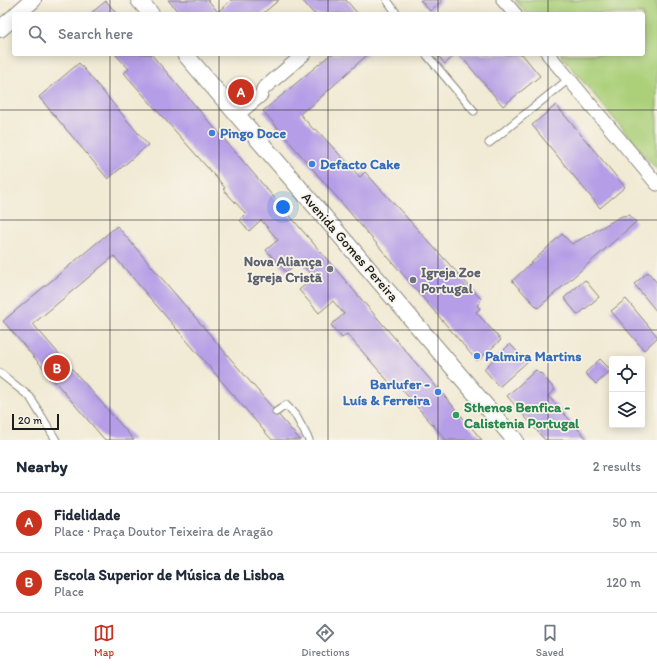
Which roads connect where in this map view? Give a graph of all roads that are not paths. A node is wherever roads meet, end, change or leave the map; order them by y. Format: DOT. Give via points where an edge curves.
graph roads {
  1 [pos="33,0"];
  2 [pos="138,0"];
  3 [pos="387,0"];
  4 [pos="503,0"];
  5 [pos="19,12"];
  6 [pos="148,12"];
  7 [pos="396,12"];
  8 [pos="513,12"];
  9 [pos="12,19"];
  10 [pos="0,29"];
  11 [pos="187,56"];
  12 [pos="302,56"];
  13 [pos="428,56"];
  14 [pos="550,56"];
  15 [pos="569,79"];
  16 [pos="474,111"];
  17 [pos="237,115"];
  18 [pos="489,143"];
  19 [pos="657,184"];
  20 [pos="0,373"];
  21 [pos="276,412"];
  22 [pos="56,440"];
  23 [pos="309,440"];
  24 [pos="515,440"];
  1 -- 5 [label="street"];
  2 -- 6 [label="street"];
  3 -- 7 [label="lane"];
  4 -- 8 [label="street"];
  9 -- 10 [label="street"];
  11 -- 17 [label="street, Avenida Gomes Pereira"];
  12 -- 17 [label="street"];
  13 -- 16 [label="lane"];
  14 -- 15 [label="street"];
  15 -- 18 [label="lane"];
  15 -- 19 [label="street"];
  17 -- 24 [label="street, Avenida Gomes Pereira"];
  20 -- 22 [label="lane" via="30,398"];
  21 -- 23 [label="lane" via="286,404"];
}
